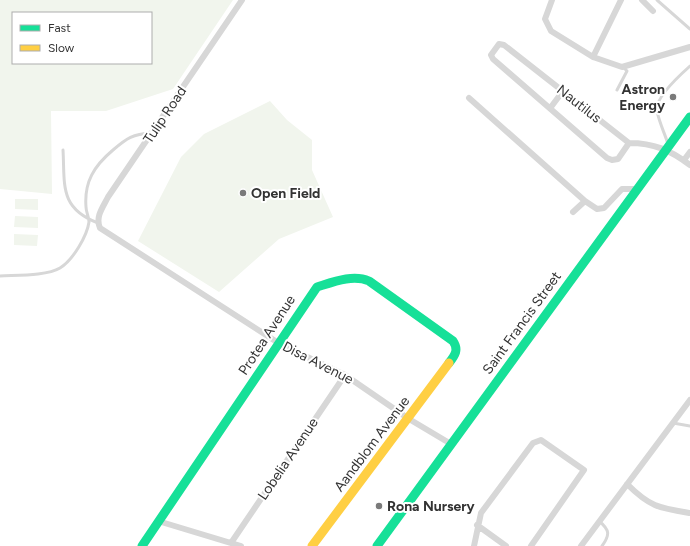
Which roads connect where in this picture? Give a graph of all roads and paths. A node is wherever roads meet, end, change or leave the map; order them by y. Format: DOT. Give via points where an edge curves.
graph roads {
  1 [pos="242,0"];
  2 [pos="552,0"];
  3 [pos="622,0"];
  4 [pos="642,0"];
  5 [pos="657,0"];
  6 [pos="653,11"];
  7 [pos="690,29"];
  8 [pos="690,47"];
  9 [pos="593,57"];
  10 [pos="690,66"];
  11 [pos="622,67"];
  12 [pos="616,90"];
  13 [pos="564,91"];
  14 [pos="469,98"];
  15 [pos="551,108"];
  16 [pos="690,117"];
  17 [pos="153,133"];
  18 [pos="629,143"];
  19 [pos="668,148"];
  20 [pos="63,150"];
  21 [pos="690,152"];
  22 [pos="684,160"];
  23 [pos="690,165"];
  24 [pos="638,190"];
  25 [pos="585,201"];
  26 [pos="573,212"];
  27 [pos="89,220"];
  28 [pos="98,223"];
  29 [pos="0,276"];
  30 [pos="280,344"];
  31 [pos="453,360"];
  32 [pos="345,375"];
  33 [pos="690,400"];
  34 [pos="687,408"];
  35 [pos="409,419"];
  36 [pos="673,423"];
  37 [pos="690,426"];
  38 [pos="451,444"];
  39 [pos="627,484"];
  40 [pos="690,513"];
  41 [pos="158,521"];
  42 [pos="599,521"];
  43 [pos="477,525"];
  44 [pos="231,543"];
  45 [pos="142,546"];
  46 [pos="241,546"];
  47 [pos="312,546"];
  48 [pos="377,546"];
  49 [pos="474,546"];
  50 [pos="506,546"];
  51 [pos="530,546"];
  52 [pos="581,546"];
  53 [pos="602,546"];
  1 -- 17 [label="street, Tulip Road"];
  2 -- 9 [label="street" via="545,19 551,31"];
  3 -- 9 [label="street"];
  4 -- 6 [label="street"];
  5 -- 7 [label="lane"];
  8 -- 11 [label="street"];
  9 -- 11 [label="street"];
  10 -- 19 [label="lane" via="675,80 659,101 656,110"];
  11 -- 12 [label="lane" via="625,67 626,75"];
  13 -- 15 [label="street"];
  13 -- 15 [label="street, Nautilus" via="504,45 498,45 491,55 493,59"];
  13 -- 18 [label="street, Nautilus"];
  14 -- 25 [label="street"];
  15 -- 18 [label="street" via="610,160 618,159"];
  16 -- 19 [label="street, Saint Francis Street"];
  17 -- 27 [label="lane" via="128,137 94,168 85,195"];
  17 -- 28 [label="street, Tulip Road" via="108,197"];
  18 -- 19 [label="street" via="646,143"];
  19 -- 22 [label="street"];
  19 -- 24 [label="street, Saint Francis Street"];
  20 -- 27 [label="lane" via="65,191 76,212"];
  21 -- 22 [label="street"];
  22 -- 23 [label="street"];
  24 -- 25 [label="street" via="622,189 601,209"];
  24 -- 38 [label="street, Saint Francis Street"];
  25 -- 26 [label="street"];
  27 -- 28 [label="lane"];
  27 -- 29 [label="lane" via="88,228 72,256 59,269"];
  28 -- 30 [label="street, Disa Avenue" via="104,231"];
  30 -- 31 [label="street, Protea Avenue" via="318,287 346,279 362,278 377,285 452,341 457,349"];
  30 -- 32 [label="street, Disa Avenue"];
  30 -- 41 [label="street, Protea Avenue"];
  31 -- 35 [label="street, Aandblom Avenue"];
  32 -- 35 [label="street, Disa Avenue"];
  32 -- 44 [label="street, Lobelia Avenue"];
  33 -- 34 [label="street"];
  34 -- 36 [label="street"];
  35 -- 38 [label="street, Disa Avenue"];
  35 -- 47 [label="street, Aandblom Avenue"];
  36 -- 37 [label="lane"];
  36 -- 39 [label="street"];
  38 -- 48 [label="street, Saint Francis Street"];
  39 -- 40 [label="street" via="643,500 656,506"];
  39 -- 42 [label="street"];
  41 -- 44 [label="street"];
  41 -- 45 [label="street, Protea Avenue"];
  42 -- 52 [label="street"];
  42 -- 53 [label="lane" via="608,531"];
  43 -- 49 [label="street"];
  43 -- 50 [label="street"];
  43 -- 51 [label="street" via="481,513 533,443 537,440 544,441 584,470"];
  44 -- 46 [label="street"];
}
